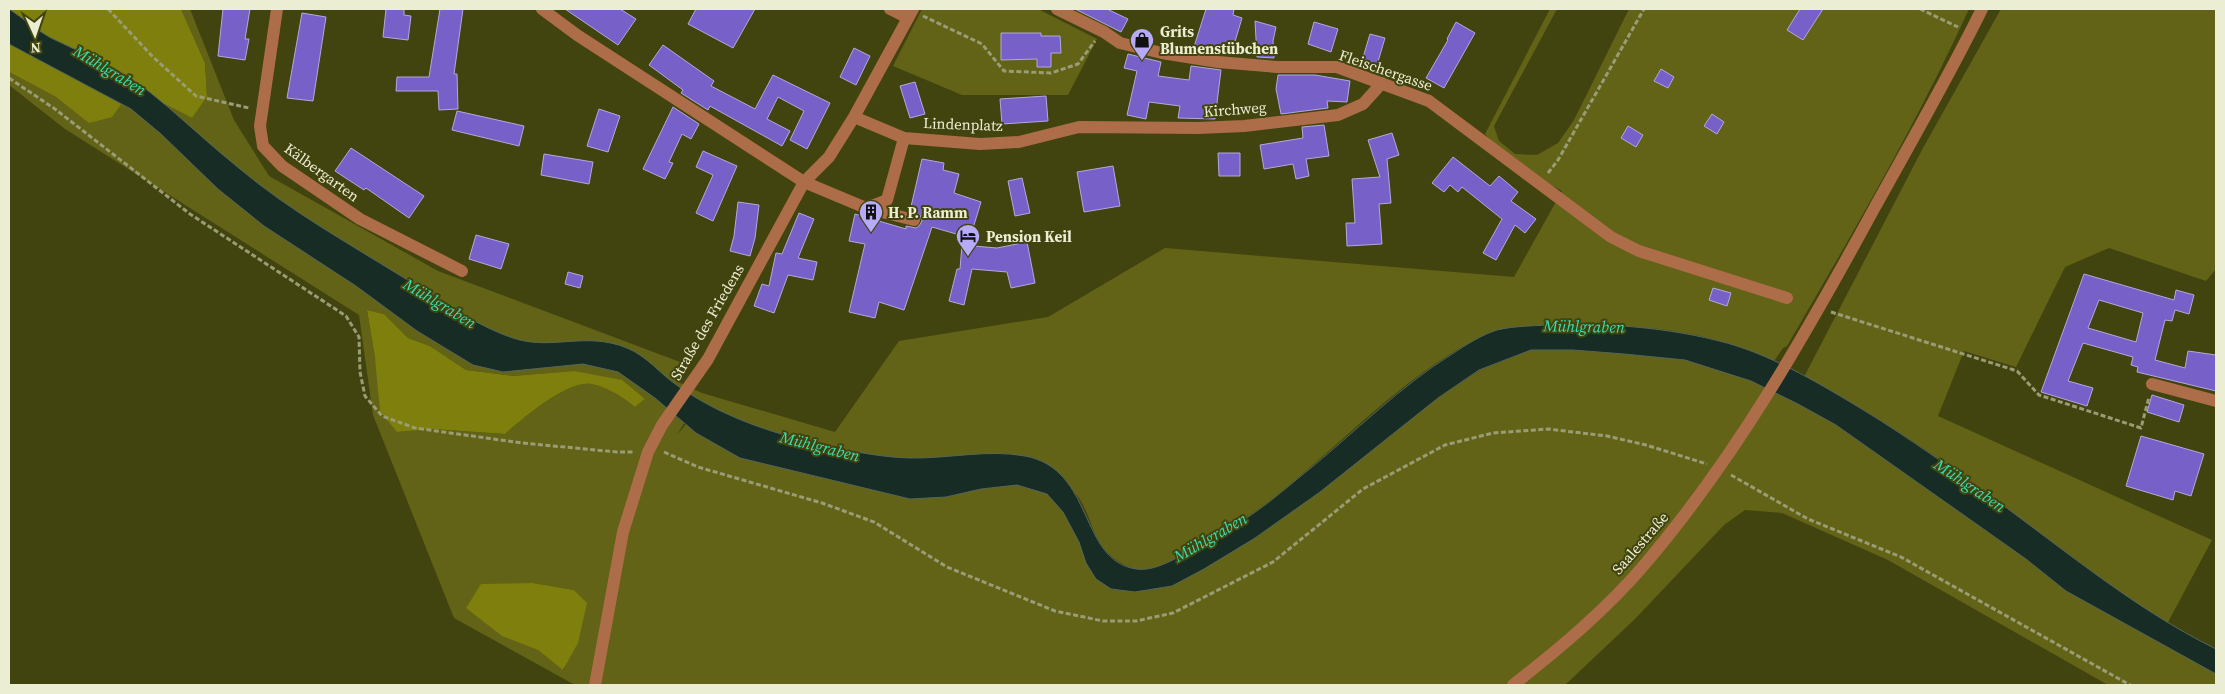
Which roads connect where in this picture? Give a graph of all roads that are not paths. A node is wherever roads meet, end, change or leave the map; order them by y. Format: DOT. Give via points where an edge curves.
graph roads {
  1 [pos="277,9"];
  2 [pos="542,9"];
  3 [pos="890,9"];
  4 [pos="1056,9"];
  5 [pos="1982,9"];
  6 [pos="911,12"];
  7 [pos="1382,83"];
  8 [pos="854,117"];
  9 [pos="1079,128"];
  10 [pos="904,138"];
  11 [pos="804,182"];
  12 [pos="866,208"];
  13 [pos="914,220"];
  14 [pos="462,271"];
  15 [pos="1787,298"];
  16 [pos="2152,384"];
  17 [pos="2216,401"];
  18 [pos="595,685"];
  19 [pos="1513,685"];
  1 -- 14 [label="street, Kälbergarten" via="260,126 263,146 282,166 360,219"];
  2 -- 11 [label="street"];
  3 -- 6 [label="street"];
  4 -- 7 [label="street, Fleischergasse" via="1104,32 1120,44 1162,53 1277,67 1337,67"];
  5 -- 19 [label="street, Saalestraße" via="1854,247 1766,398 1720,469 1644,566 1602,608"];
  6 -- 8 [label="street, Straße des Friedens"];
  7 -- 9 [label="street, Kirchweg" via="1363,104 1338,115 1244,126"];
  7 -- 15 [label="street, Fleischergasse" via="1429,101 1611,237 1638,250"];
  8 -- 10 [label="street, Lindenplatz"];
  8 -- 11 [label="street, Straße des Friedens" via="829,157"];
  9 -- 10 [label="street, Lindenplatz" via="1019,142 980,144"];
  10 -- 12 [label="street, Lindenplatz" via="887,200"];
  11 -- 12 [label="street"];
  11 -- 18 [label="street, Straße des Friedens" via="708,359 650,447 623,532"];
  12 -- 13 [label="street"];
  16 -- 17 [label="street"];
}
